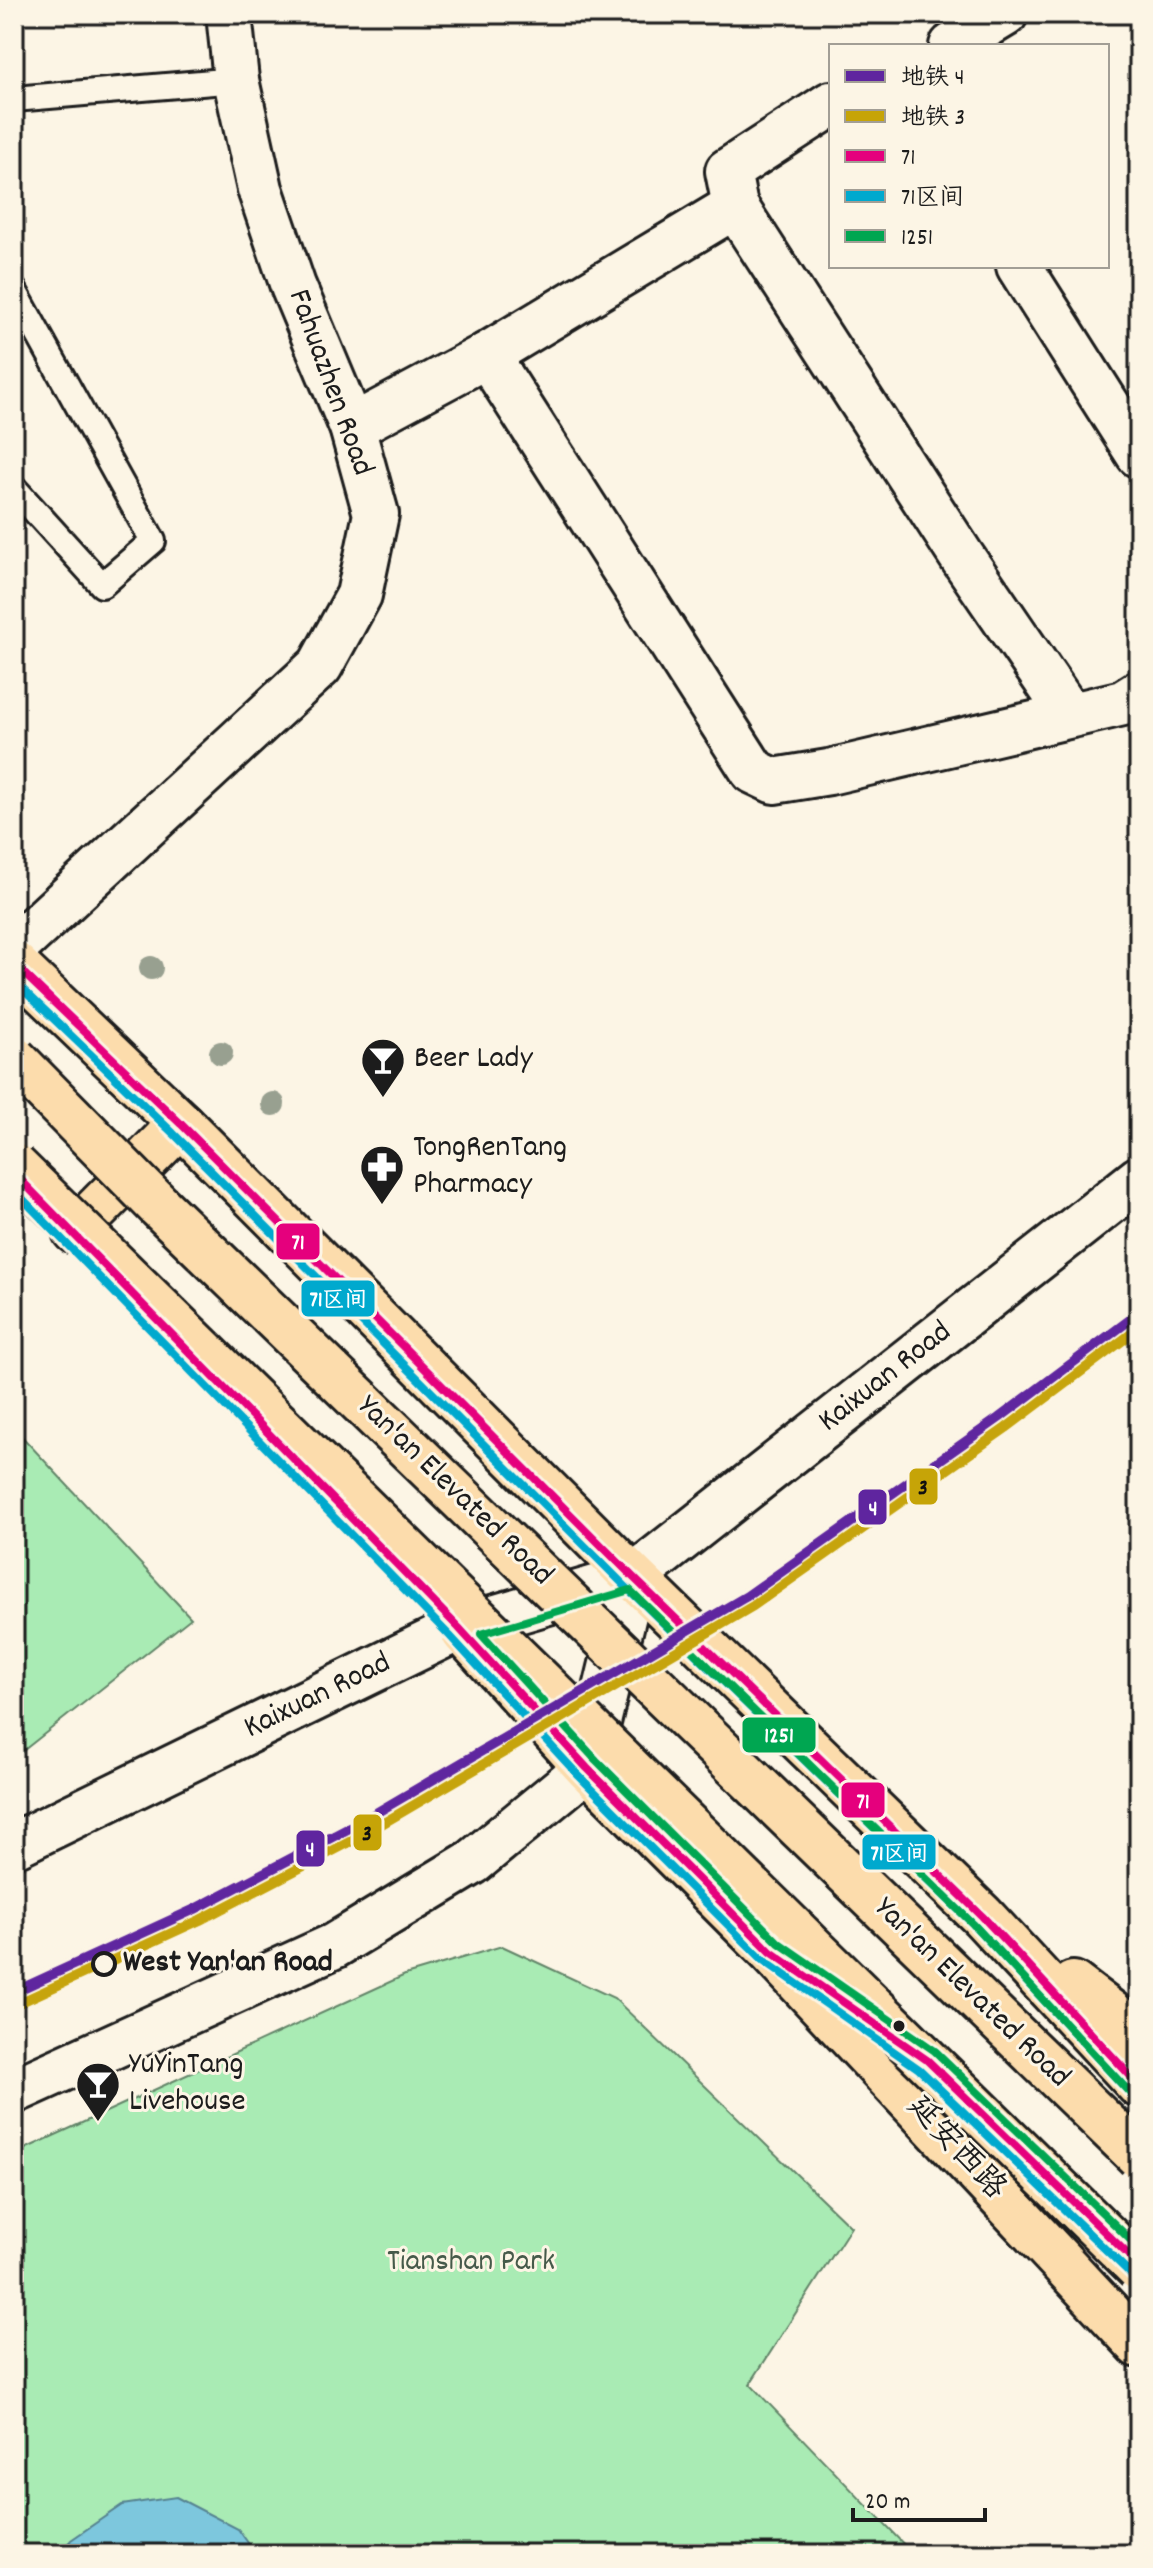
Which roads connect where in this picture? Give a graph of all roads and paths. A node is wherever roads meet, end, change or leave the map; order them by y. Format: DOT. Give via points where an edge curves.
graph roads {
  1 [pos="229,14"];
  2 [pos="1005,14"];
  3 [pos="955,44"];
  4 [pos="236,80"];
  5 [pos="14,99"];
  6 [pos="829,105"];
  7 [pos="735,206"];
  8 [pos="1020,268"];
  9 [pos="14,290"];
  10 [pos="487,355"];
  11 [pos="352,427"];
  12 [pos="1139,455"];
  13 [pos="14,488"];
  14 [pos="1139,693"];
  15 [pos="1070,715"];
  16 [pos="14,948"];
  17 [pos="14,964"];
  18 [pos="14,1059"];
  19 [pos="181,1124"];
  20 [pos="14,1166"];
  21 [pos="14,1173"];
  22 [pos="1139,1179"];
  23 [pos="75,1231"];
  24 [pos="633,1577"];
  25 [pos="459,1628"];
  26 [pos="587,1768"];
  27 [pos="14,1845"];
  28 [pos="982,1916"];
  29 [pos="771,1952"];
  30 [pos="1139,2034"];
  31 [pos="1139,2085"];
  32 [pos="14,2091"];
  33 [pos="1139,2156"];
  34 [pos="1139,2267"];
  35 [pos="1139,2345"];
  1 -- 4 [label="street, Fahuazhen Road"];
  2 -- 3 [label="street"];
  4 -- 5 [label="lane"];
  4 -- 11 [label="street, Fahuazhen Road" via="293,286"];
  6 -- 7 [label="street" via="728,171"];
  7 -- 10 [label="street"];
  7 -- 15 [label="street"];
  8 -- 12 [label="street"];
  9 -- 13 [label="lane" via="153,541 102,585"];
  10 -- 11 [label="street"];
  10 -- 15 [label="street" via="753,771 774,781 829,772"];
  11 -- 16 [label="street, Fahuazhen Road" via="376,514 359,595 320,666"];
  14 -- 15 [label="street" via="1123,703"];
  17 -- 19 [label="main road"];
  18 -- 33 [label="main road, Yan'an Elevated Road, bridge" via="171,1218"];
  19 -- 23 [label="main road"];
  19 -- 24 [label="main road"];
  20 -- 34 [label="main road, bridge"];
  21 -- 23 [label="main road"];
  22 -- 24 [label="street, Kaixuan Road"];
  23 -- 25 [label="main road"];
  24 -- 25 [label="street, Kaixuan Road"];
  24 -- 26 [label="street"];
  24 -- 28 [label="main road"];
  25 -- 26 [label="main road"];
  25 -- 27 [label="street, Kaixuan Road"];
  26 -- 29 [label="main road"];
  26 -- 32 [label="street" via="473,1862 334,1946"];
  28 -- 30 [label="main road"];
  28 -- 31 [label="main road"];
  29 -- 34 [label="main road" via="927,2060"];
  29 -- 35 [label="main road, 延安西路"];
}
